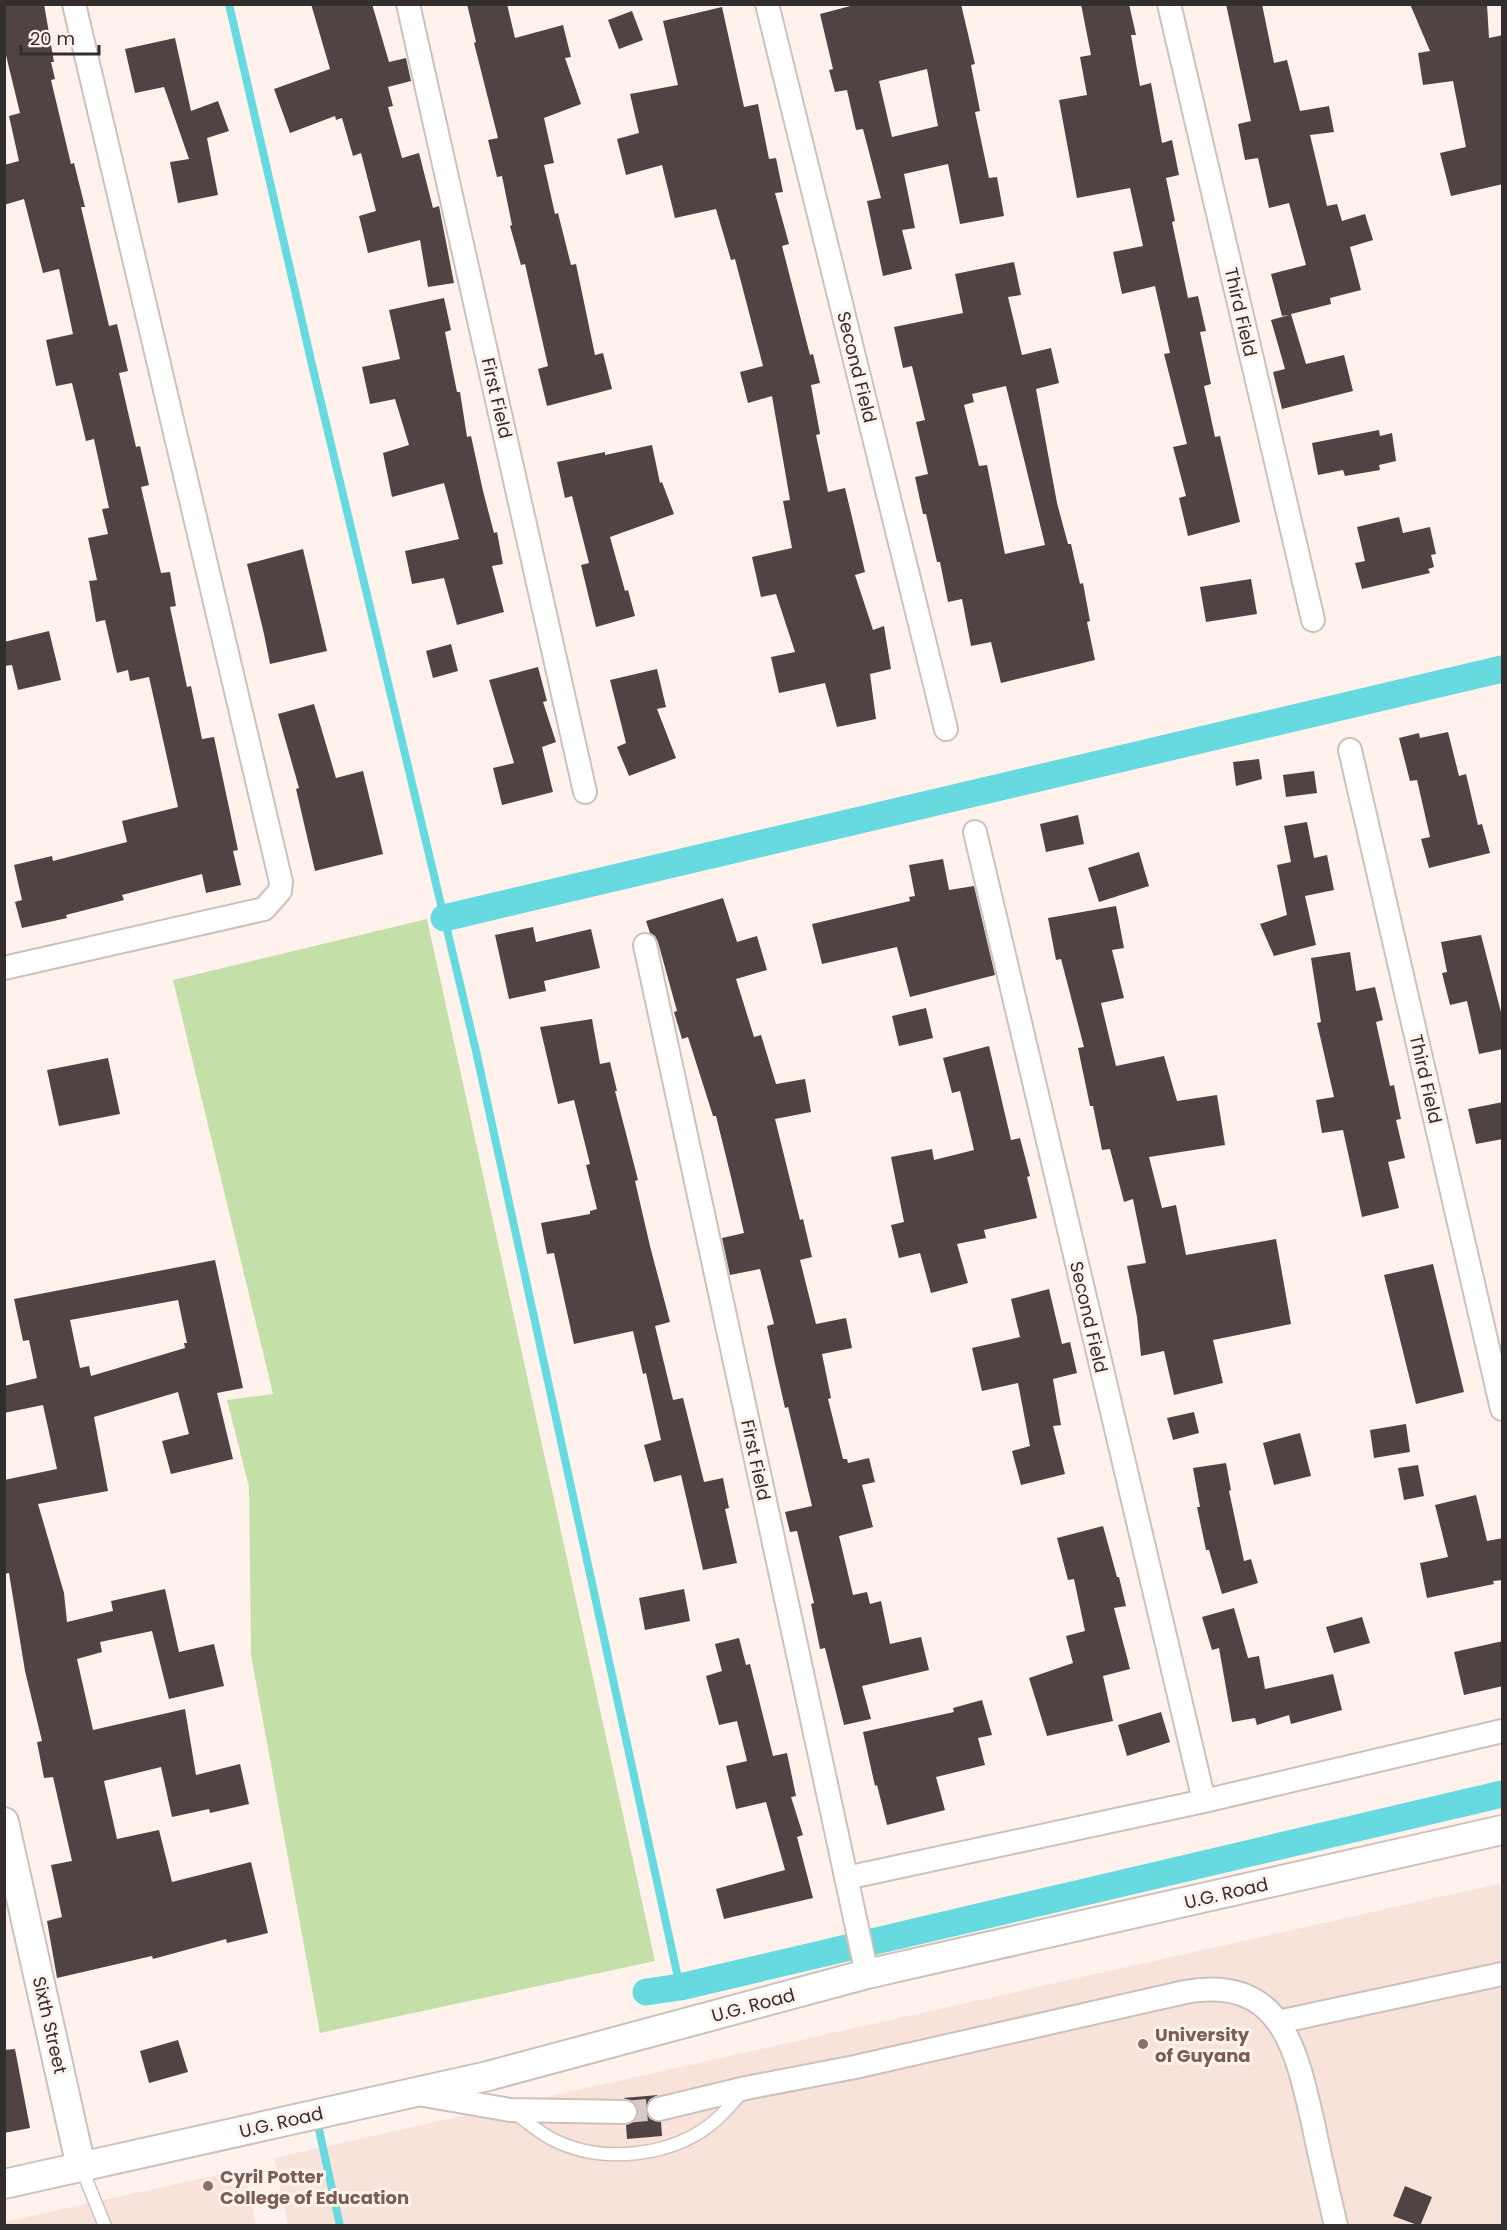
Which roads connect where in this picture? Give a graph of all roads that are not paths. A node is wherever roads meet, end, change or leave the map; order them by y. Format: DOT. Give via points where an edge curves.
graph roads {
  1 [pos="74,4"];
  2 [pos="408,4"];
  3 [pos="767,4"];
  4 [pos="1169,4"];
  5 [pos="1313,620"];
  6 [pos="946,729"];
  7 [pos="1350,750"];
  8 [pos="585,792"];
  9 [pos="975,832"];
  10 [pos="645,945"];
  11 [pos="4,968"];
  12 [pos="1503,1409"];
  13 [pos="1503,1731"];
  14 [pos="1204,1801"];
  15 [pos="4,1822"];
  16 [pos="1503,1830"];
  17 [pos="846,1878"];
  18 [pos="865,1964"];
  19 [pos="1503,1974"];
  20 [pos="1278,2022"];
  21 [pos="746,2088"];
  22 [pos="410,2093"];
  23 [pos="659,2109"];
  24 [pos="510,2110"];
  25 [pos="625,2112"];
  26 [pos="81,2167"];
  27 [pos="4,2184"];
  28 [pos="105,2226"];
  29 [pos="1336,2226"];
  1 -- 11 [label="street" via="281,882 280,891 264,909"];
  2 -- 8 [label="street, First Field"];
  3 -- 6 [label="street, Second Field"];
  4 -- 5 [label="street, Third Field"];
  7 -- 12 [label="street, Third Field"];
  9 -- 14 [label="street, Second Field"];
  10 -- 17 [label="street, First Field"];
  13 -- 14 [label="street"];
  14 -- 17 [label="street"];
  15 -- 26 [label="street, Sixth Street"];
  16 -- 18 [label="street, U.G. Road"];
  17 -- 18 [label="street, First Field"];
  18 -- 22 [label="street, U.G. Road" via="488,2076"];
  19 -- 20 [label="street"];
  20 -- 21 [label="street" via="1265,2007 1237,1991 1204,1989"];
  20 -- 29 [label="street" via="1292,2046 1304,2084"];
  21 -- 23 [label="street"];
  21 -- 24 [label="lane" via="716,2120 689,2138 632,2154 570,2146 551,2139"];
  22 -- 24 [label="street"];
  22 -- 26 [label="street, U.G. Road"];
  24 -- 25 [label="street"];
  26 -- 27 [label="street, U.G. Road"];
  26 -- 28 [label="lane, Sixth Street"];
}
